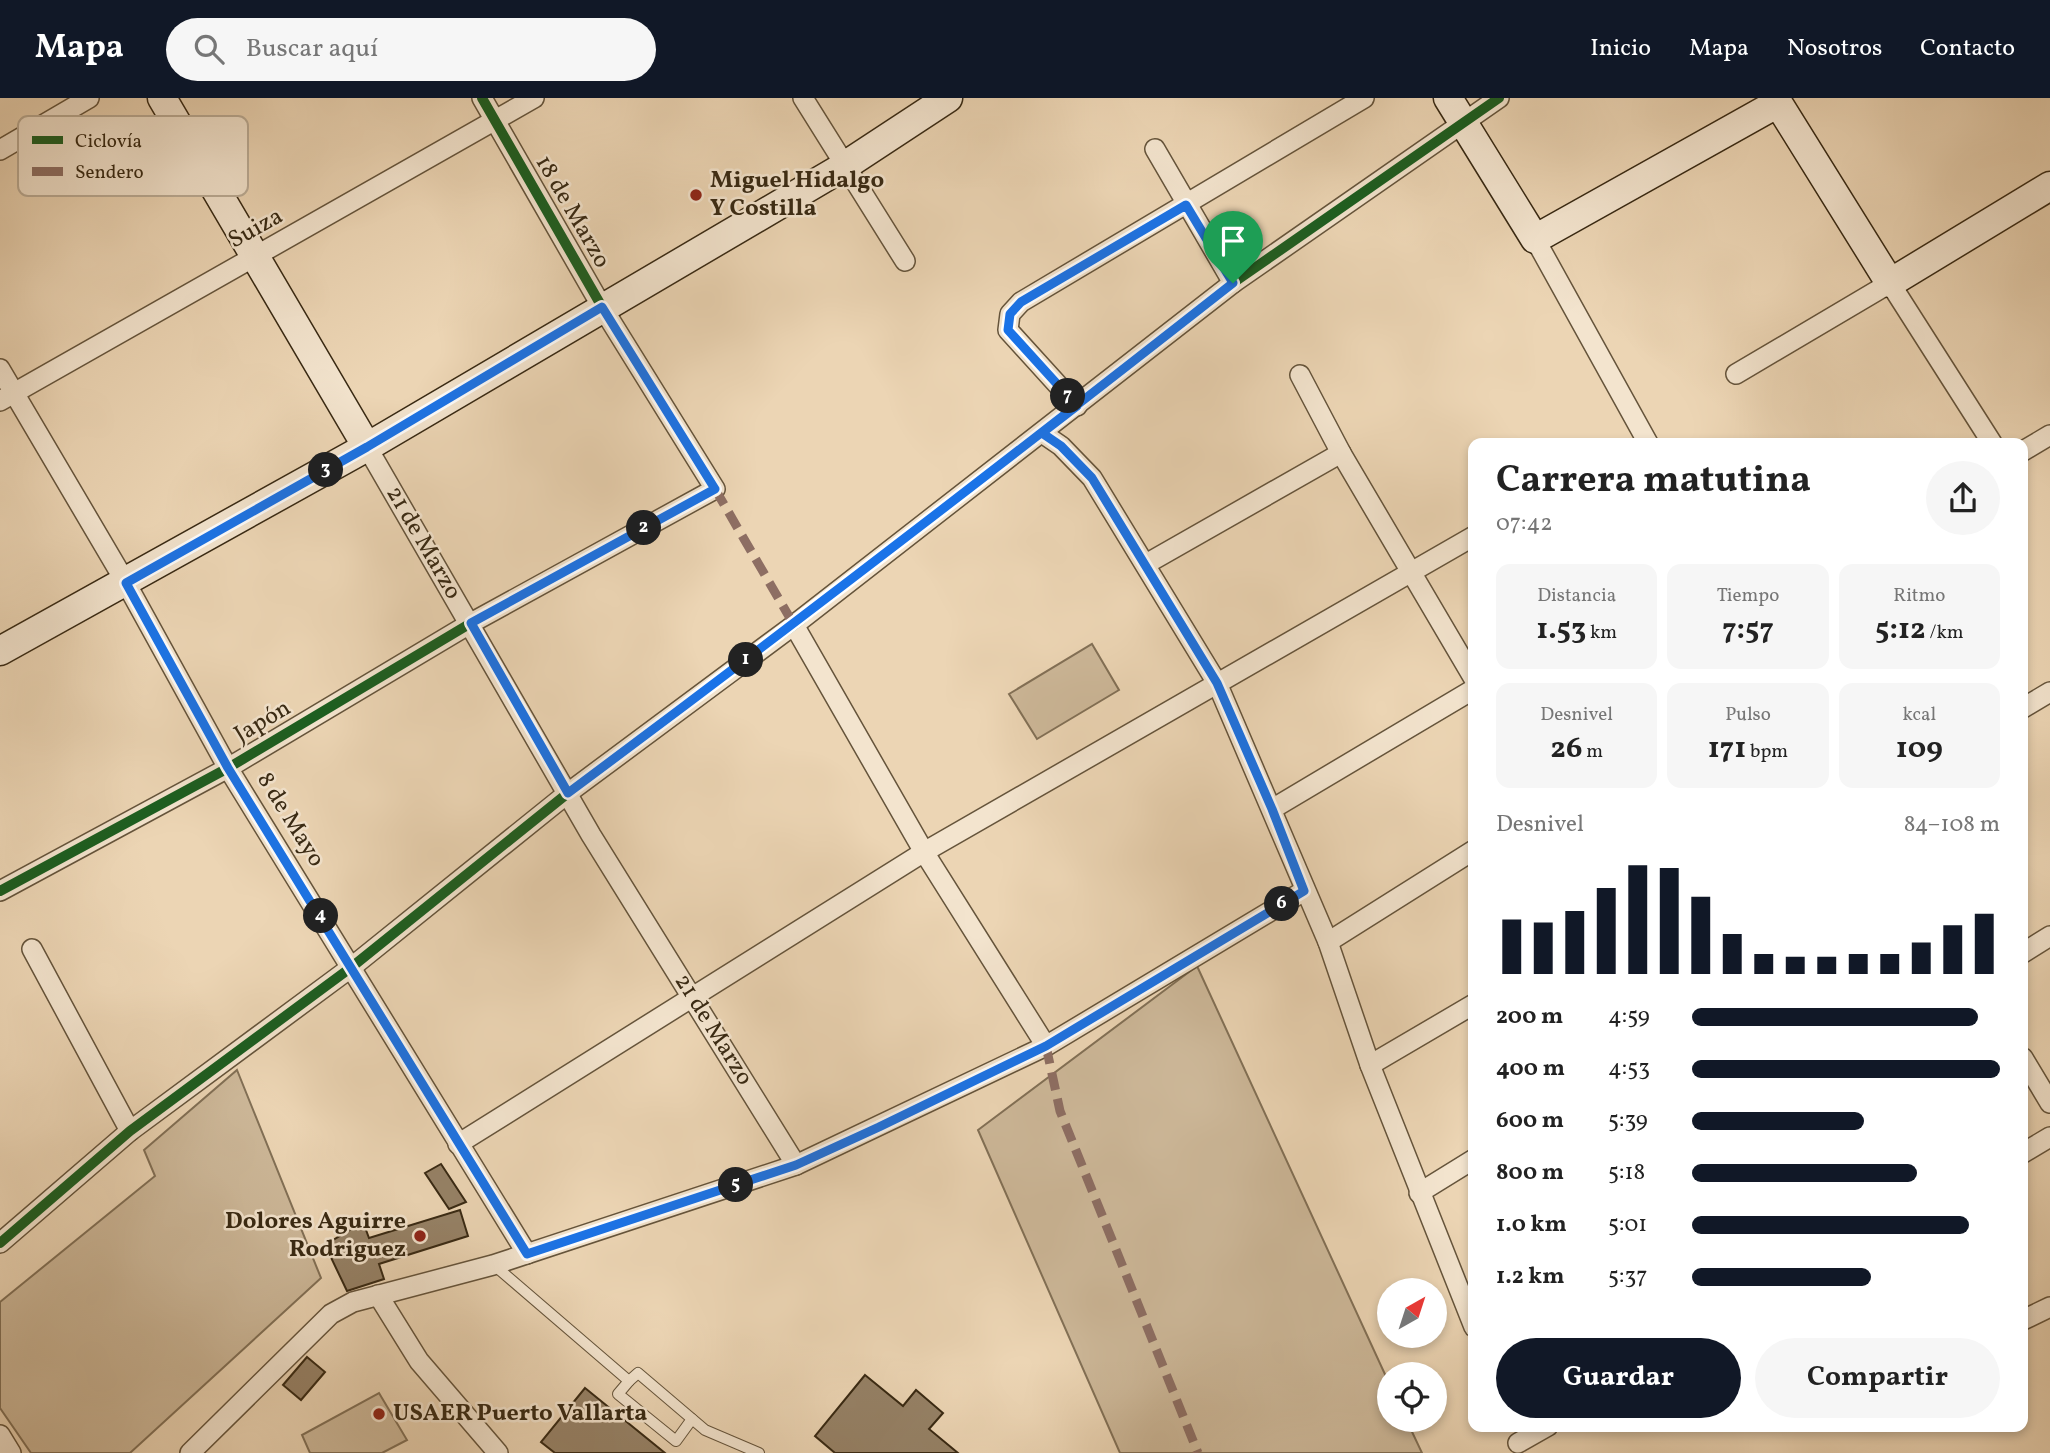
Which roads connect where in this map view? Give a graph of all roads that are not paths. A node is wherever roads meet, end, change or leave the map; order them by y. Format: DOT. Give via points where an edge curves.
graph roads {
  1 [pos="89,98"];
  2 [pos="162,98"];
  3 [pos="482,98"];
  4 [pos="534,98"];
  5 [pos="803,98"];
  6 [pos="948,98"];
  7 [pos="1364,98"];
  8 [pos="1448,98"];
  9 [pos="1499,98"];
  10 [pos="58,116"];
  11 [pos="173,116"];
  12 [pos="496,121"];
  13 [pos="1465,125"];
  14 [pos="18,139"];
  15 [pos="0,149"];
  16 [pos="1155,149"];
  17 [pos="843,167"];
  18 [pos="2050,186"];
  19 [pos="219,196"];
  20 [pos="1186,205"];
  21 [pos="1535,239"];
  22 [pos="255,257"];
  23 [pos="905,261"];
  24 [pos="1233,283"];
  25 [pos="1890,283"];
  26 [pos="602,307"];
  27 [pos="0,369"];
  28 [pos="1736,374"];
  29 [pos="1300,375"];
  30 [pos="7,397"];
  31 [pos="1077,406"];
  32 [pos="1042,433"];
  33 [pos="2050,435"];
  34 [pos="1640,438"];
  35 [pos="1989,438"];
  36 [pos="367,447"];
  37 [pos="2028,448"];
  38 [pos="1340,453"];
  39 [pos="715,489"];
  40 [pos="1468,540"];
  41 [pos="1146,564"];
  42 [pos="1411,574"];
  43 [pos="126,583"];
  44 [pos="471,623"];
  45 [pos="794,625"];
  46 [pos="0,651"];
  47 [pos="1468,669"];
  48 [pos="1217,683"];
  49 [pos="2050,692"];
  50 [pos="1468,693"];
  51 [pos="2028,705"];
  52 [pos="228,768"];
  53 [pos="568,793"];
  54 [pos="1272,809"];
  55 [pos="924,852"];
  56 [pos="1468,854"];
  57 [pos="0,891"];
  58 [pos="1304,891"];
  59 [pos="2050,936"];
  60 [pos="1328,942"];
  61 [pos="33,949"];
  62 [pos="2028,950"];
  63 [pos="353,966"];
  64 [pos="695,998"];
  65 [pos="1468,1008"];
  66 [pos="1046,1046"];
  67 [pos="1370,1065"];
  68 [pos="2028,1066"];
  69 [pos="2050,1102"];
  70 [pos="130,1131"];
  71 [pos="2050,1137"];
  72 [pos="458,1144"];
  73 [pos="2028,1150"];
  74 [pos="1468,1163"];
  75 [pos="796,1165"];
  76 [pos="1419,1192"];
  77 [pos="0,1243"];
  78 [pos="527,1254"];
  79 [pos="493,1265"];
  80 [pos="378,1295"];
  81 [pos="2050,1307"];
  82 [pos="1468,1312"];
  83 [pos="2028,1318"];
  84 [pos="628,1381"];
  85 [pos="692,1419"];
  86 [pos="1536,1432"];
  87 [pos="0,1435"];
  88 [pos="1517,1441"];
  89 [pos="11,1453"];
  90 [pos="190,1453"];
  91 [pos="498,1453"];
  92 [pos="758,1453"];
  1 -- 10 [label="street"];
  2 -- 11 [label="street, 21 de Marzo"];
  3 -- 12 [label="street, 18 de Marzo"];
  4 -- 12 [label="street, Suiza"];
  5 -- 17 [label="street"];
  6 -- 17 [label="street"];
  7 -- 20 [label="street"];
  8 -- 13 [label="street"];
  9 -- 13 [label="street"];
  12 -- 22 [label="street, Suiza"];
  12 -- 26 [label="street, 18 de Marzo"];
  13 -- 21 [label="street"];
  13 -- 24 [label="street"];
  14 -- 15 [label="street"];
  16 -- 20 [label="street"];
  17 -- 23 [label="street"];
  17 -- 26 [label="street"];
  18 -- 25 [label="street"];
  19 -- 22 [label="street, 21 de Marzo"];
  20 -- 24 [label="street"];
  20 -- 31 [label="street" via="1021,302 1010,314 1008,330"];
  21 -- 25 [label="street" via="1778,103"];
  21 -- 34 [label="street"];
  22 -- 30 [label="street, Suiza"];
  22 -- 36 [label="street, 21 de Marzo"];
  24 -- 31 [label="street"];
  25 -- 28 [label="street"];
  25 -- 35 [label="street"];
  26 -- 36 [label="street"];
  26 -- 39 [label="street, 18 de Marzo"];
  27 -- 30 [label="street, 8 de Mayo"];
  29 -- 38 [label="street"];
  30 -- 43 [label="street, 8 de Mayo"];
  31 -- 32 [label="street"];
  32 -- 41 [label="street" via="1092,478"];
  32 -- 45 [label="street"];
  33 -- 37 [label="street"];
  36 -- 43 [label="street"];
  36 -- 44 [label="street, 21 de Marzo"];
  38 -- 41 [label="street"];
  38 -- 42 [label="street"];
  39 -- 44 [label="street, Japón"];
  40 -- 42 [label="street"];
  41 -- 48 [label="street"];
  42 -- 47 [label="street"];
  42 -- 48 [label="street"];
  43 -- 46 [label="street"];
  43 -- 52 [label="street, 8 de Mayo"];
  44 -- 52 [label="street, Japón"];
  44 -- 53 [label="street, 21 de Marzo"];
  45 -- 53 [label="street"];
  45 -- 55 [label="street"];
  48 -- 54 [label="street"];
  48 -- 55 [label="street"];
  49 -- 51 [label="street"];
  50 -- 54 [label="street"];
  52 -- 57 [label="street, Japón"];
  52 -- 63 [label="street, 8 de Mayo"];
  53 -- 63 [label="street"];
  53 -- 64 [label="street, 21 de Marzo"];
  54 -- 58 [label="street"];
  55 -- 64 [label="street"];
  55 -- 66 [label="street"];
  56 -- 60 [label="street"];
  58 -- 60 [label="street"];
  58 -- 66 [label="street"];
  59 -- 62 [label="street"];
  60 -- 67 [label="street"];
  61 -- 70 [label="street"];
  63 -- 70 [label="street"];
  63 -- 72 [label="street, 8 de Mayo"];
  64 -- 72 [label="street"];
  64 -- 75 [label="street, 21 de Marzo"];
  65 -- 67 [label="street"];
  66 -- 75 [label="street"];
  67 -- 76 [label="street"];
  68 -- 69 [label="street"];
  70 -- 77 [label="street"];
  71 -- 73 [label="street"];
  72 -- 78 [label="street, 8 de Mayo"];
  74 -- 76 [label="street"];
  75 -- 78 [label="street"];
  76 -- 82 [label="street"];
  78 -- 79 [label="street"];
  79 -- 80 [label="street"];
  79 -- 84 [label="lane"];
  80 -- 90 [label="street" via="331,1314"];
  80 -- 91 [label="street" via="419,1361"];
  81 -- 83 [label="street"];
  84 -- 85 [label="lane" via="638,1373"];
  84 -- 85 [label="lane" via="618,1394 676,1441"];
  85 -- 92 [label="lane" via="705,1430"];
  86 -- 88 [label="street"];
  87 -- 89 [label="street"];
}
